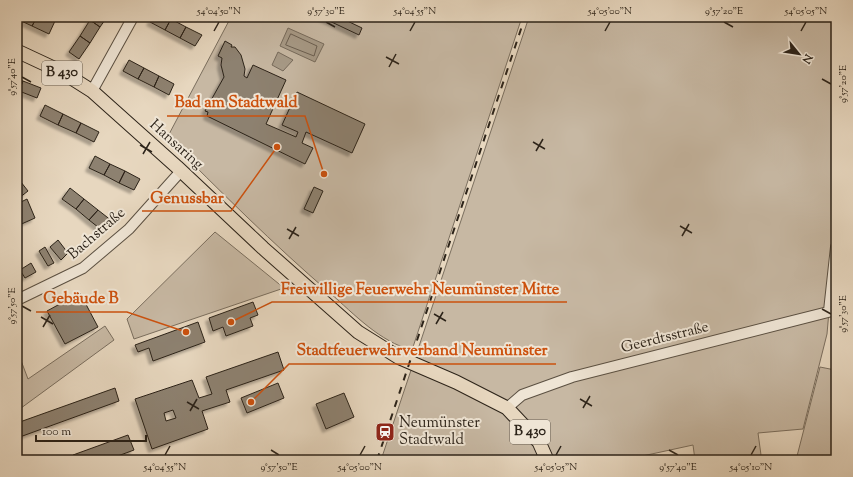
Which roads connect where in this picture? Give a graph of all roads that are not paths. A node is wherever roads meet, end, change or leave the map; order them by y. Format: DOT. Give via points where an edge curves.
graph roads {
  1 [pos="133,17"];
  2 [pos="17,51"];
  3 [pos="92,91"];
  4 [pos="182,171"];
  5 [pos="836,247"];
  6 [pos="17,300"];
  7 [pos="833,310"];
  8 [pos="507,408"];
  9 [pos="547,460"];
  1 -- 3 [label="street"];
  2 -- 3 [label="main road, Hansaring / B 430" via="62,72"];
  3 -- 4 [label="main road, Hansaring / B 430"];
  4 -- 6 [label="street, Bachstraße" via="129,229 83,268"];
  4 -- 8 [label="main road, Hansaring / B 430" via="262,248 358,332 398,357 476,391"];
  5 -- 7 [label="street"];
  7 -- 8 [label="street, Geerdtsstraße" via="572,377 522,395"];
  8 -- 9 [label="main road, B 430" via="539,442"];
}
